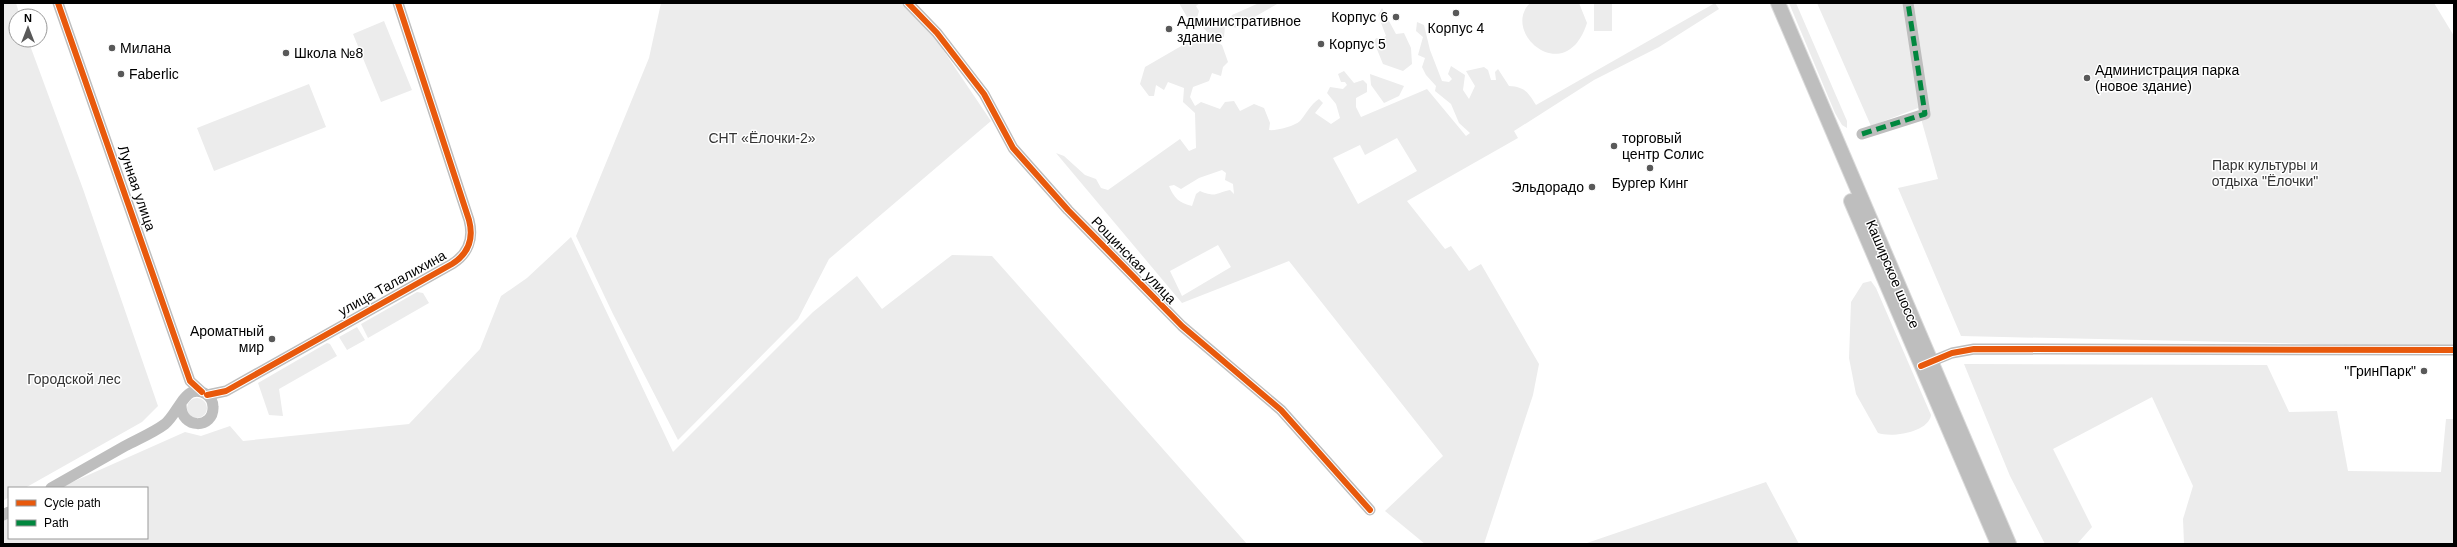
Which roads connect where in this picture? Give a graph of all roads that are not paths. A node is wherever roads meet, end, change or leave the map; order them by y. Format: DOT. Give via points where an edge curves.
graph roads {
  1 [pos="58,3"];
  2 [pos="398,3"];
  3 [pos="908,3"];
  4 [pos="1768,3"];
  5 [pos="1778,3"];
  6 [pos="1908,3"];
  7 [pos="1862,134"];
  8 [pos="2454,350"];
  9 [pos="1926,364"];
  10 [pos="190,382"];
  11 [pos="226,391"];
  12 [pos="205,394"];
  13 [pos="183,401"];
  14 [pos="213,408"];
  15 [pos="190,423"];
  16 [pos="164,424"];
  17 [pos="53,487"];
  18 [pos="1370,510"];
  19 [pos="1998,544"];
  20 [pos="2009,544"];
  1 -- 10 [label="street, Лунная улица"];
  2 -- 11 [label="street, улица Талалихина" via="470,220 472,233 468,247 452,264"];
  3 -- 18 [label="street, Рощинская улица" via="937,33 984,94 1013,148 1063,204 1182,326 1281,410"];
  4 -- 9 [label="main road, Каширское шоссе"];
  5 -- 9 [label="main road, Каширское шоссе"];
  6 -- 7 [label="street" via="1925,114"];
  8 -- 9 [label="street" via="1974,349 1960,351"];
  9 -- 19 [label="main road, Каширское шоссе"];
  9 -- 20 [label="main road, Каширское шоссе"];
  10 -- 12 [label="street"];
  10 -- 13 [label="street"];
  11 -- 12 [label="street"];
  11 -- 14 [label="street"];
  12 -- 13 [label="street" via="193,392"];
  12 -- 14 [label="street"];
  13 -- 15 [label="street" via="182,416"];
  13 -- 16 [label="street"];
  14 -- 15 [label="street" via="210,418 206,421"];
  15 -- 16 [label="street"];
  16 -- 17 [label="street"];
}
